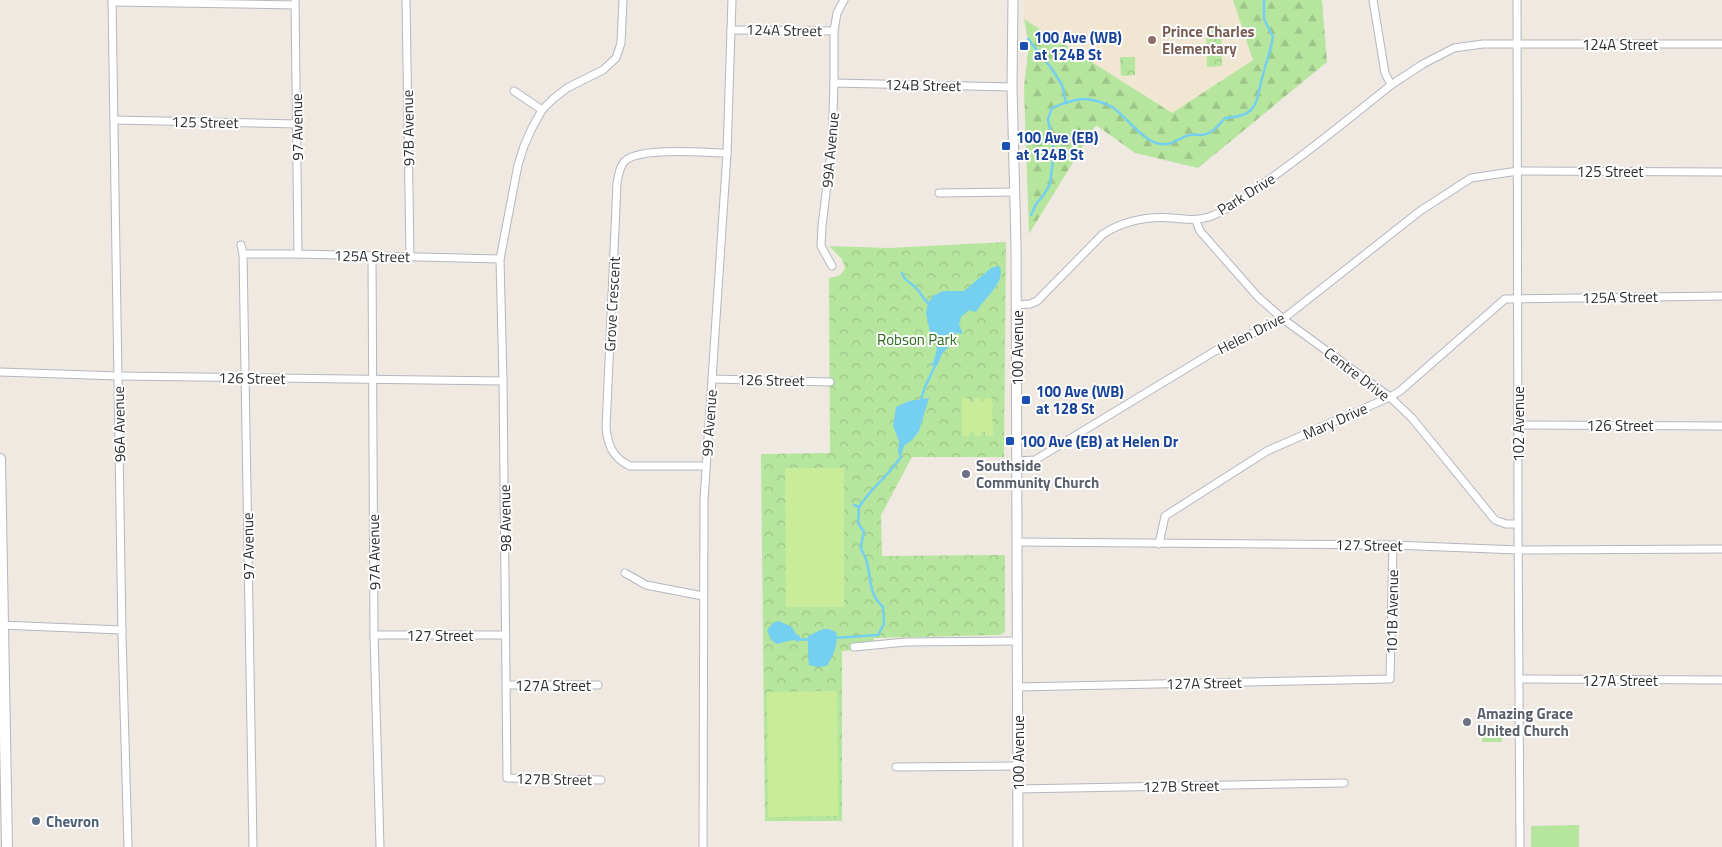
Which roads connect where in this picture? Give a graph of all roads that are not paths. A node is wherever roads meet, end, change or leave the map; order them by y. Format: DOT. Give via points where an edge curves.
graph roads {
  1 [pos="406,0"];
  2 [pos="623,0"];
  3 [pos="732,0"];
  4 [pos="844,0"];
  5 [pos="1013,0"];
  6 [pos="1374,0"];
  7 [pos="1517,0"];
  8 [pos="112,1"];
  9 [pos="296,2"];
  10 [pos="731,30"];
  11 [pos="834,31"];
  12 [pos="1722,44"];
  13 [pos="1517,45"];
  14 [pos="834,83"];
  15 [pos="1391,85"];
  16 [pos="1012,87"];
  17 [pos="514,91"];
  18 [pos="542,110"];
  19 [pos="114,120"];
  20 [pos="297,124"];
  21 [pos="727,153"];
  22 [pos="1518,171"];
  23 [pos="1499,172"];
  24 [pos="1722,172"];
  25 [pos="1015,192"];
  26 [pos="939,193"];
  27 [pos="1196,221"];
  28 [pos="241,245"];
  29 [pos="243,254"];
  30 [pos="298,254"];
  31 [pos="372,256"];
  32 [pos="410,256"];
  33 [pos="500,259"];
  34 [pos="832,266"];
  35 [pos="1722,296"];
  36 [pos="1518,298"];
  37 [pos="1016,304"];
  38 [pos="1282,319"];
  39 [pos="0,372"];
  40 [pos="119,376"];
  41 [pos="245,378"];
  42 [pos="712,379"];
  43 [pos="372,380"];
  44 [pos="503,381"];
  45 [pos="830,382"];
  46 [pos="1390,397"];
  47 [pos="1518,425"];
  48 [pos="1722,426"];
  49 [pos="0,459"];
  50 [pos="1017,461"];
  51 [pos="706,466"];
  52 [pos="1518,524"];
  53 [pos="1017,542"];
  54 [pos="1159,544"];
  55 [pos="1393,545"];
  56 [pos="1722,549"];
  57 [pos="1518,550"];
  58 [pos="625,573"];
  59 [pos="703,596"];
  60 [pos="1,625"];
  61 [pos="122,630"];
  62 [pos="374,634"];
  63 [pos="506,636"];
  64 [pos="1018,641"];
  65 [pos="854,646"];
  66 [pos="1390,679"];
  67 [pos="1519,680"];
  68 [pos="1722,680"];
  69 [pos="507,684"];
  70 [pos="598,684"];
  71 [pos="1018,687"];
  72 [pos="1018,766"];
  73 [pos="896,767"];
  74 [pos="507,778"];
  75 [pos="602,780"];
  76 [pos="1344,783"];
  77 [pos="1018,789"];
  78 [pos="7,847"];
  79 [pos="128,847"];
  80 [pos="253,847"];
  81 [pos="380,847"];
  82 [pos="703,847"];
  83 [pos="1018,847"];
  84 [pos="1520,847"];
  1 -- 32 [label="street, 97B Avenue"];
  2 -- 18 [label="street" via="621,43 616,58 603,70 567,88"];
  3 -- 10 [label="street, 99 Avenue"];
  4 -- 11 [label="street, 124A Street"];
  5 -- 16 [label="street, 100 Avenue"];
  6 -- 15 [label="street" via="1385,73"];
  7 -- 13 [label="street, 102 Avenue"];
  8 -- 9 [label="street"];
  8 -- 19 [label="street, 96A Avenue"];
  9 -- 20 [label="street, 97 Avenue"];
  10 -- 11 [label="street, 124A Street"];
  10 -- 21 [label="street, 99 Avenue"];
  11 -- 14 [label="street, 99A Avenue"];
  12 -- 13 [label="street, 124A Street"];
  13 -- 15 [label="street, 124A Street" via="1483,44 1454,48"];
  13 -- 22 [label="street, 102 Avenue"];
  14 -- 16 [label="street, 124B Street"];
  14 -- 34 [label="street, 99A Avenue" via="832,144 821,246"];
  15 -- 27 [label="street, Park Drive" via="1249,195"];
  16 -- 25 [label="street, 100 Avenue"];
  17 -- 18 [label="street"];
  18 -- 33 [label="street, 98 Avenue" via="518,165"];
  19 -- 20 [label="street, 125 Street"];
  19 -- 40 [label="street, 96A Avenue"];
  20 -- 30 [label="street, 97 Avenue"];
  21 -- 42 [label="street, 99 Avenue"];
  21 -- 51 [label="street, Grove Crescent" via="654,152 635,155 624,162 617,184 606,419 610,449 630,466"];
  22 -- 23 [label="street, 125 Street"];
  22 -- 24 [label="street, 125 Street"];
  22 -- 36 [label="street, 102 Avenue"];
  23 -- 38 [label="street, Helen Drive" via="1471,178 1420,211"];
  25 -- 26 [label="street"];
  25 -- 37 [label="street, 100 Avenue"];
  27 -- 37 [label="street, Park Drive" via="1148,218 1113,227 1037,301"];
  27 -- 38 [label="street, Centre Drive" via="1200,232"];
  28 -- 29 [label="street, 97 Avenue"];
  29 -- 30 [label="street, 125A Street"];
  29 -- 41 [label="street, 97 Avenue"];
  30 -- 31 [label="street, 125A Street"];
  31 -- 32 [label="street, 125A Street"];
  31 -- 43 [label="street, 97A Avenue"];
  32 -- 33 [label="street, 125A Street"];
  33 -- 44 [label="street, 98 Avenue"];
  35 -- 36 [label="street, 125A Street"];
  36 -- 46 [label="street, Mary Drive" via="1505,299"];
  36 -- 47 [label="street, 102 Avenue"];
  37 -- 50 [label="street, 100 Avenue"];
  38 -- 46 [label="street, Centre Drive"];
  38 -- 50 [label="street, Helen Drive" via="1215,351 1035,460"];
  39 -- 40 [label="street, 126 Street"];
  40 -- 41 [label="street, 126 Street"];
  40 -- 61 [label="street, 96A Avenue"];
  41 -- 43 [label="street, 126 Street"];
  41 -- 80 [label="street, 97 Avenue"];
  42 -- 45 [label="street, 126 Street"];
  42 -- 51 [label="street, 99 Avenue"];
  43 -- 44 [label="street, 126 Street"];
  43 -- 62 [label="street, 97A Avenue"];
  44 -- 63 [label="street, 98 Avenue"];
  46 -- 52 [label="street, Centre Drive" via="1412,418 1495,520"];
  46 -- 54 [label="street, Mary Drive" via="1268,452 1165,516"];
  47 -- 48 [label="street, 126 Street"];
  47 -- 52 [label="street, 102 Avenue"];
  49 -- 60 [label="main road"];
  50 -- 53 [label="street, 100 Avenue"];
  51 -- 59 [label="street, 99 Avenue"];
  52 -- 57 [label="street, 102 Avenue"];
  53 -- 54 [label="street, 127 Street"];
  53 -- 64 [label="street, 100 Avenue"];
  54 -- 55 [label="street, 127 Street"];
  55 -- 57 [label="street, 127 Street"];
  55 -- 66 [label="street, 101B Avenue"];
  56 -- 57 [label="street, 127 Street"];
  57 -- 67 [label="street, 102 Avenue"];
  58 -- 59 [label="street" via="646,585"];
  59 -- 82 [label="street, 99 Avenue"];
  60 -- 61 [label="street"];
  60 -- 78 [label="main road"];
  61 -- 79 [label="street, 96A Avenue"];
  62 -- 63 [label="street, 127 Street"];
  62 -- 81 [label="street, 97A Avenue"];
  63 -- 69 [label="street, 98 Avenue"];
  64 -- 65 [label="street"];
  64 -- 71 [label="street, 100 Avenue"];
  66 -- 71 [label="street, 127A Street"];
  67 -- 68 [label="street, 127A Street"];
  67 -- 84 [label="street, 102 Avenue"];
  69 -- 70 [label="street, 127A Street"];
  69 -- 74 [label="street, 98 Avenue"];
  71 -- 72 [label="street, 100 Avenue"];
  72 -- 73 [label="street"];
  72 -- 77 [label="street, 100 Avenue"];
  74 -- 75 [label="street, 127B Street"];
  76 -- 77 [label="street, 127B Street"];
  77 -- 83 [label="street, 100 Avenue"];
}
